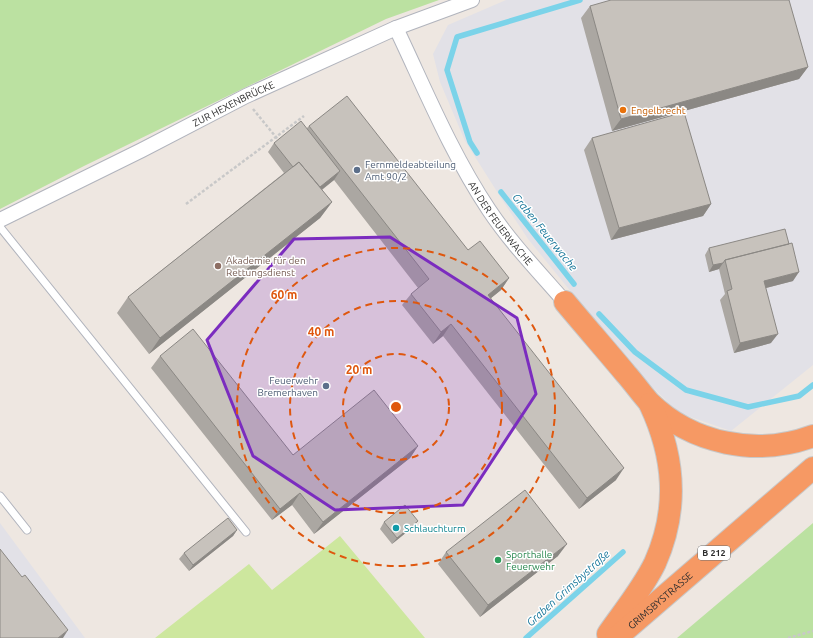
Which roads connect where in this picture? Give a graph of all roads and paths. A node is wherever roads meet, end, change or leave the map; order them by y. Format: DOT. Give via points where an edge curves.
graph roads {
  1 [pos="472,0"];
  2 [pos="396,28"];
  3 [pos="246,96"];
  4 [pos="304,116"];
  5 [pos="275,138"];
  6 [pos="280,143"];
  7 [pos="186,204"];
  8 [pos="0,220"];
  9 [pos="0,227"];
  10 [pos="565,302"];
  11 [pos="649,401"];
  12 [pos="813,436"];
  13 [pos="813,468"];
  14 [pos="0,496"];
  15 [pos="27,530"];
  16 [pos="246,532"];
  17 [pos="811,631"];
  18 [pos="813,635"];
  19 [pos="605,638"];
  20 [pos="616,638"];
  21 [pos="788,638"];
  1 -- 2 [label="street, ZUR HEXENBRÜCKE"];
  2 -- 3 [label="street, ZUR HEXENBRÜCKE"];
  2 -- 10 [label="street, AN DER FEUERWACHE" via="448,139 489,211"];
  3 -- 5 [label="path"];
  3 -- 8 [label="street, ZUR HEXENBRÜCKE"];
  4 -- 5 [label="path"];
  5 -- 6 [label="path"];
  5 -- 7 [label="path"];
  9 -- 16 [label="lane"];
  10 -- 11 [label="highway"];
  11 -- 12 [label="highway" via="667,417 687,429 732,444 779,445"];
  11 -- 19 [label="highway" via="666,446 671,478 669,518 654,563 641,587"];
  13 -- 20 [label="highway, GRIMSBYSTRASSE / B 212"];
  14 -- 15 [label="lane"];
  17 -- 18 [label="path"];
  17 -- 21 [label="path"];
}
